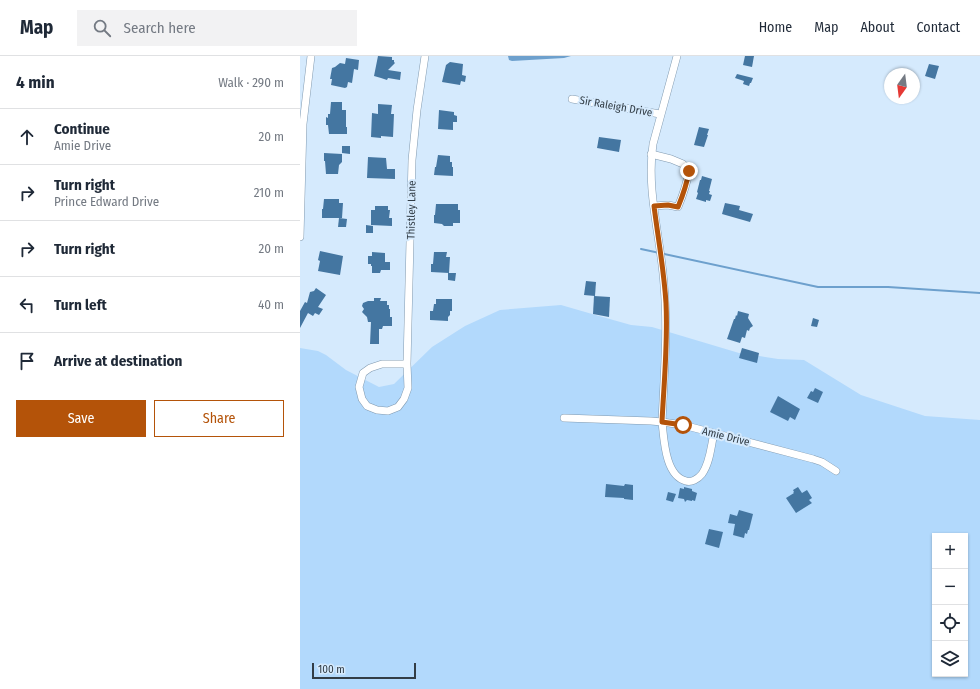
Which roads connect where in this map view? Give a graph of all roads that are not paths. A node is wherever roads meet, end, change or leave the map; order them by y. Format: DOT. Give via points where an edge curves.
graph roads {
  1 [pos="311,56"];
  2 [pos="425,56"];
  3 [pos="677,56"];
  4 [pos="572,99"];
  5 [pos="660,114"];
  6 [pos="651,154"];
  7 [pos="654,206"];
  8 [pos="300,237"];
  9 [pos="407,364"];
  10 [pos="564,418"];
  11 [pos="662,422"];
  12 [pos="714,433"];
  13 [pos="836,471"];
  1 -- 8 [label="street" via="303,124"];
  2 -- 9 [label="street, Thistley Lane" via="412,160"];
  3 -- 5 [label="street"];
  4 -- 5 [label="street, Sir Raleigh Drive"];
  5 -- 6 [label="street"];
  6 -- 7 [label="street" via="650,174"];
  6 -- 7 [label="street" via="683,164 689,171 678,207"];
  7 -- 11 [label="street" via="666,303"];
  9 -- 9 [label="street, Thistley Lane" via="382,364 363,373 359,387 367,406 388,411 398,407 408,388"];
  10 -- 11 [label="street, Amie Drive"];
  11 -- 12 [label="street, Amie Drive"];
  11 -- 12 [label="street" via="672,472 679,479 688,482 696,480 701,475 708,460"];
  12 -- 13 [label="street, Amie Drive" via="813,459"];
}
